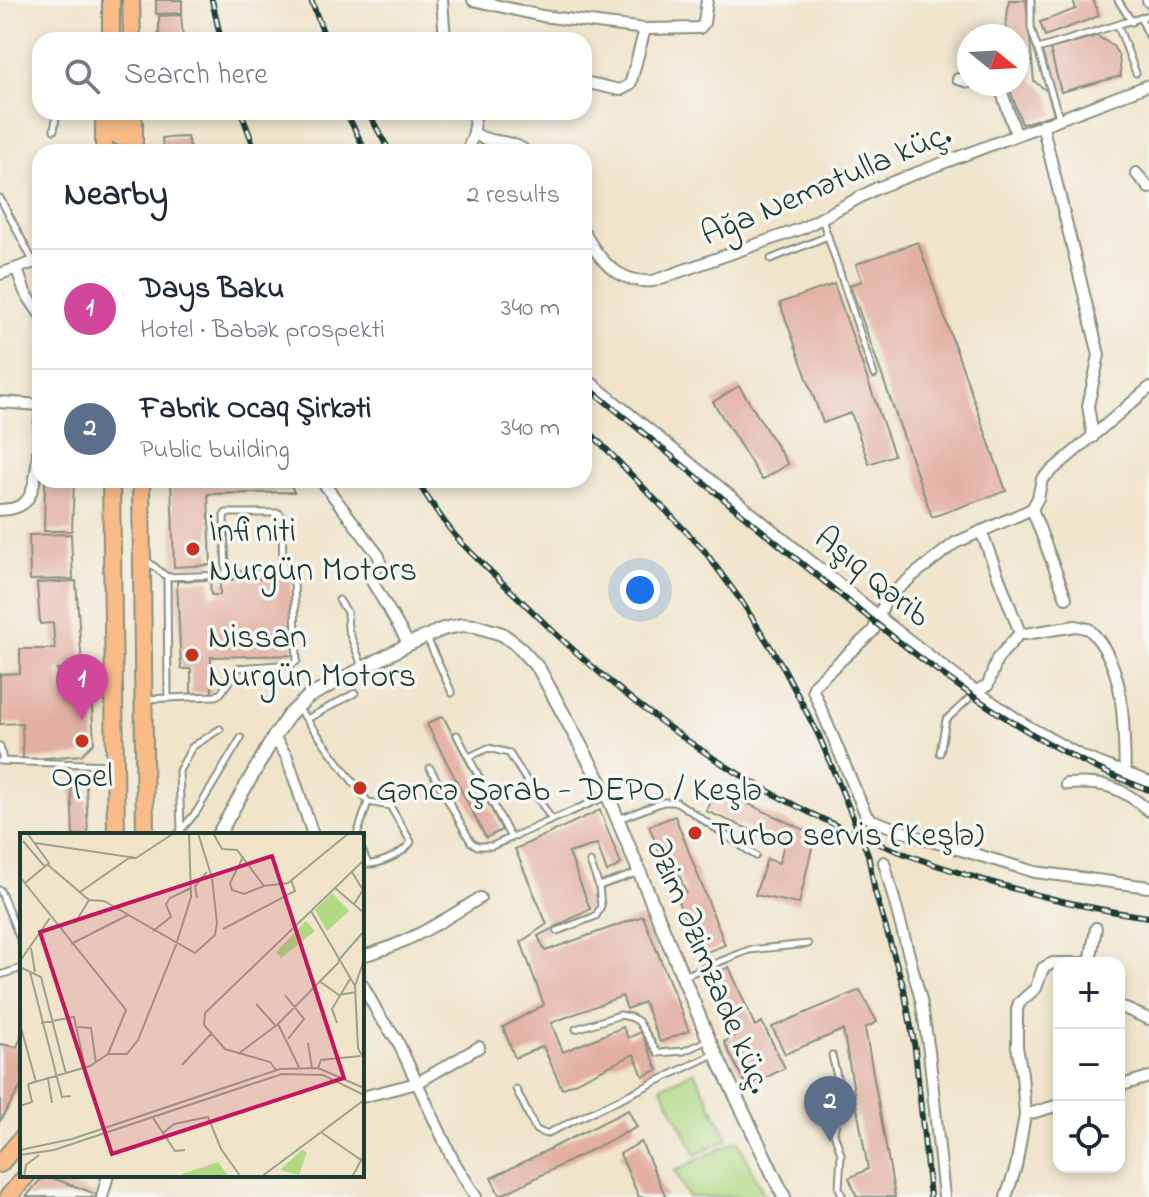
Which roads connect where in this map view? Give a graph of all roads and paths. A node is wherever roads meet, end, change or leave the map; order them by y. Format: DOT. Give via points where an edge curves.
graph roads {
  1 [pos="103,0"];
  2 [pos="111,0"];
  3 [pos="442,0"];
  4 [pos="473,0"];
  5 [pos="707,0"];
  6 [pos="1031,0"];
  7 [pos="1118,0"];
  8 [pos="131,1"];
  9 [pos="1149,15"];
  10 [pos="1141,19"];
  11 [pos="1132,22"];
  12 [pos="1118,26"];
  13 [pos="645,29"];
  14 [pos="103,32"];
  15 [pos="111,32"];
  16 [pos="130,32"];
  17 [pos="444,32"];
  18 [pos="1149,36"];
  19 [pos="1038,49"];
  20 [pos="1136,73"];
  21 [pos="592,84"];
  22 [pos="1149,85"];
  23 [pos="1003,96"];
  24 [pos="1059,118"];
  25 [pos="56,120"];
  26 [pos="104,120"];
  27 [pos="112,120"];
  28 [pos="130,120"];
  29 [pos="132,120"];
  30 [pos="475,120"];
  31 [pos="1042,124"];
  32 [pos="54,130"];
  33 [pos="474,133"];
  34 [pos="1016,134"];
  35 [pos="104,144"];
  36 [pos="133,144"];
  37 [pos="470,144"];
  38 [pos="516,144"];
  39 [pos="1136,173"];
  40 [pos="1149,188"];
  41 [pos="0,198"];
  42 [pos="822,218"];
  43 [pos="828,236"];
  44 [pos="592,242"];
  45 [pos="32,254"];
  46 [pos="771,259"];
  47 [pos="32,263"];
  48 [pos="17,269"];
  49 [pos="0,274"];
  50 [pos="32,302"];
  51 [pos="874,375"];
  52 [pos="592,384"];
  53 [pos="1149,388"];
  54 [pos="0,402"];
  55 [pos="32,404"];
  56 [pos="1093,437"];
  57 [pos="33,488"];
  58 [pos="111,488"];
  59 [pos="141,488"];
  60 [pos="327,488"];
  61 [pos="1032,509"];
  62 [pos="0,510"];
  63 [pos="981,531"];
  64 [pos="142,557"];
  65 [pos="283,572"];
  66 [pos="226,575"];
  67 [pos="167,577"];
  68 [pos="1066,598"];
  69 [pos="339,600"];
  70 [pos="878,616"];
  71 [pos="1020,633"];
  72 [pos="427,637"];
  73 [pos="409,644"];
  74 [pos="363,668"];
  75 [pos="976,691"];
  76 [pos="355,693"];
  77 [pos="452,693"];
  78 [pos="168,698"];
  79 [pos="145,699"];
  80 [pos="297,707"];
  81 [pos="307,719"];
  82 [pos="220,729"];
  83 [pos="457,735"];
  84 [pos="274,737"];
  85 [pos="241,738"];
  86 [pos="0,746"];
  87 [pos="940,753"];
  88 [pos="469,757"];
  89 [pos="2,761"];
  90 [pos="116,765"];
  91 [pos="430,768"];
  92 [pos="1125,773"];
  93 [pos="1149,782"];
  94 [pos="1066,784"];
  95 [pos="608,796"];
  96 [pos="368,802"];
  97 [pos="1149,811"];
  98 [pos="618,819"];
  99 [pos="552,820"];
  100 [pos="116,833"];
  101 [pos="145,833"];
  102 [pos="179,833"];
  103 [pos="219,833"];
  104 [pos="312,833"];
  105 [pos="358,833"];
  106 [pos="511,838"];
  107 [pos="364,855"];
  108 [pos="756,856"];
  109 [pos="590,862"];
  110 [pos="884,862"];
  111 [pos="638,872"];
  112 [pos="599,886"];
  113 [pos="1149,887"];
  114 [pos="0,890"];
  115 [pos="480,898"];
  116 [pos="1096,928"];
  117 [pos="557,931"];
  118 [pos="20,939"];
  119 [pos="808,944"];
  120 [pos="364,956"];
  121 [pos="1091,957"];
  122 [pos="1053,963"];
  123 [pos="20,969"];
  124 [pos="0,975"];
  125 [pos="683,977"];
  126 [pos="364,988"];
  127 [pos="1125,1009"];
  128 [pos="1149,1019"];
  129 [pos="576,1029"];
  130 [pos="709,1040"];
  131 [pos="479,1047"];
  132 [pos="715,1053"];
  133 [pos="832,1055"];
  134 [pos="1149,1077"];
  135 [pos="417,1083"];
  136 [pos="1125,1084"];
  137 [pos="516,1089"];
  138 [pos="364,1096"];
  139 [pos="1053,1107"];
  140 [pos="1025,1115"];
  141 [pos="20,1140"];
  142 [pos="0,1164"];
  143 [pos="25,1177"];
  144 [pos="107,1177"];
  145 [pos="8,1197"];
  146 [pos="102,1197"];
  147 [pos="476,1197"];
  148 [pos="784,1197"];
  149 [pos="843,1197"];
  150 [pos="944,1197"];
  151 [pos="1006,1197"];
  1 -- 14 [label="main road"];
  2 -- 15 [label="main road"];
  3 -- 17 [label="street"];
  4 -- 13 [label="street" via="542,16"];
  5 -- 13 [label="street" via="700,28"];
  6 -- 19 [label="lane"];
  7 -- 11 [label="lane"];
  8 -- 16 [label="main road"];
  9 -- 10 [label="lane"];
  10 -- 11 [label="lane"];
  10 -- 18 [label="lane"];
  11 -- 12 [label="lane"];
  12 -- 19 [label="lane"];
  12 -- 20 [label="lane"];
  13 -- 21 [label="street" via="630,85 620,90"];
  19 -- 24 [label="lane"];
  22 -- 24 [label="street, Ağa Nemətulla küç."];
  23 -- 34 [label="street"];
  24 -- 31 [label="street, Ağa Nemətulla küç."];
  25 -- 32 [label="lane"];
  26 -- 35 [label="main road"];
  27 -- 28 [label="main road" via="113,133 121,137"];
  29 -- 36 [label="main road"];
  30 -- 33 [label="street"];
  31 -- 34 [label="street, Ağa Nemətulla küç."];
  31 -- 56 [label="street" via="1099,355 1088,406"];
  33 -- 37 [label="street"];
  33 -- 38 [label="street"];
  34 -- 42 [label="street, Ağa Nemətulla küç." via="868,191"];
  39 -- 40 [label="street"];
  41 -- 45 [label="lane"];
  42 -- 43 [label="lane"];
  42 -- 44 [label="street, Ağa Nemətulla küç." via="640,282 613,269"];
  43 -- 46 [label="lane"];
  43 -- 51 [label="lane"];
  47 -- 48 [label="street"];
  48 -- 49 [label="street"];
  48 -- 50 [label="street"];
  52 -- 70 [label="street, Aşıq Qərib"];
  53 -- 56 [label="street"];
  54 -- 55 [label="street"];
  56 -- 61 [label="street" via="1042,479"];
  57 -- 62 [label="street" via="26,502"];
  58 -- 90 [label="main road"];
  59 -- 64 [label="main road"];
  60 -- 73 [label="street" via="379,556 370,578"];
  61 -- 63 [label="street"];
  61 -- 68 [label="street"];
  63 -- 70 [label="street" via="955,543 915,574 886,599"];
  63 -- 71 [label="street"];
  64 -- 67 [label="lane"];
  64 -- 79 [label="main road"];
  65 -- 66 [label="lane"];
  65 -- 66 [label="lane" via="282,516 230,512 224,516"];
  65 -- 78 [label="lane" via="295,585 297,661 238,668 216,696"];
  66 -- 67 [label="lane"];
  67 -- 78 [label="lane"];
  69 -- 74 [label="lane"];
  70 -- 75 [label="street, Aşıq Qərib"];
  70 -- 113 [label="street" via="873,631 813,690 866,815 921,838 1035,872"];
  71 -- 75 [label="street" via="997,659 988,685"];
  71 -- 92 [label="street" via="1076,626 1096,636 1119,680"];
  72 -- 73 [label="street, Əzim Əzimzade küç."];
  72 -- 77 [label="lane"];
  72 -- 95 [label="street, Əzim Əzimzade küç." via="462,625 476,626 517,645 539,669"];
  73 -- 74 [label="street, Əzim Əzimzade küç."];
  74 -- 80 [label="street, Əzim Əzimzade küç."];
  75 -- 87 [label="lane" via="946,720"];
  75 -- 92 [label="street, Aşıq Qərib" via="1083,757"];
  76 -- 81 [label="lane"];
  78 -- 79 [label="lane"];
  79 -- 101 [label="main road"];
  80 -- 81 [label="lane"];
  80 -- 84 [label="street, Əzim Əzimzade küç."];
  81 -- 96 [label="lane"];
  82 -- 102 [label="lane" via="192,747 179,771"];
  83 -- 88 [label="lane"];
  84 -- 103 [label="street, Əzim Əzimzade küç."];
  84 -- 104 [label="street" via="287,757"];
  85 -- 102 [label="lane"];
  86 -- 89 [label="lane"];
  88 -- 99 [label="lane" via="488,748 509,753"];
  88 -- 106 [label="lane"];
  89 -- 90 [label="lane"];
  90 -- 100 [label="main road"];
  91 -- 106 [label="lane" via="471,842 488,847"];
  92 -- 93 [label="street, Aşıq Qərib"];
  94 -- 97 [label="street" via="1088,781 1127,793"];
  95 -- 98 [label="street, Əzim Əzimzade küç."];
  95 -- 99 [label="lane"];
  96 -- 105 [label="lane"];
  96 -- 107 [label="lane" via="390,806 411,842 378,864 368,864"];
  98 -- 108 [label="lane" via="677,802"];
  98 -- 111 [label="street, Əzim Əzimzade küç."];
  99 -- 106 [label="lane"];
  109 -- 112 [label="lane"];
  110 -- 150 [label="street" via="921,1000"];
  111 -- 112 [label="lane"];
  111 -- 125 [label="street, Əzim Əzimzade küç."];
  112 -- 117 [label="lane" via="596,916"];
  114 -- 118 [label="lane"];
  115 -- 120 [label="street" via="424,932"];
  116 -- 121 [label="street"];
  119 -- 125 [label="lane" via="749,950"];
  122 -- 140 [label="street" via="1043,968 1034,991 1017,1010"];
  123 -- 124 [label="lane"];
  125 -- 130 [label="street, Əzim Əzimzade küç."];
  126 -- 135 [label="street"];
  127 -- 128 [label="street"];
  129 -- 130 [label="lane" via="620,1015 630,1017 638,1021 652,1047 665,1054"];
  130 -- 132 [label="street, Əzim Əzimzade küç."];
  131 -- 135 [label="street"];
  132 -- 137 [label="lane" via="546,1134 536,1130"];
  132 -- 148 [label="street, Əzim Əzimzade küç."];
  133 -- 149 [label="lane" via="841,1094 834,1133 843,1164"];
  134 -- 136 [label="street"];
  135 -- 138 [label="street"];
  135 -- 147 [label="street" via="459,1173"];
  139 -- 140 [label="street"];
  140 -- 151 [label="street"];
  141 -- 142 [label="main road"];
  143 -- 145 [label="main road"];
  144 -- 146 [label="street"];
}
